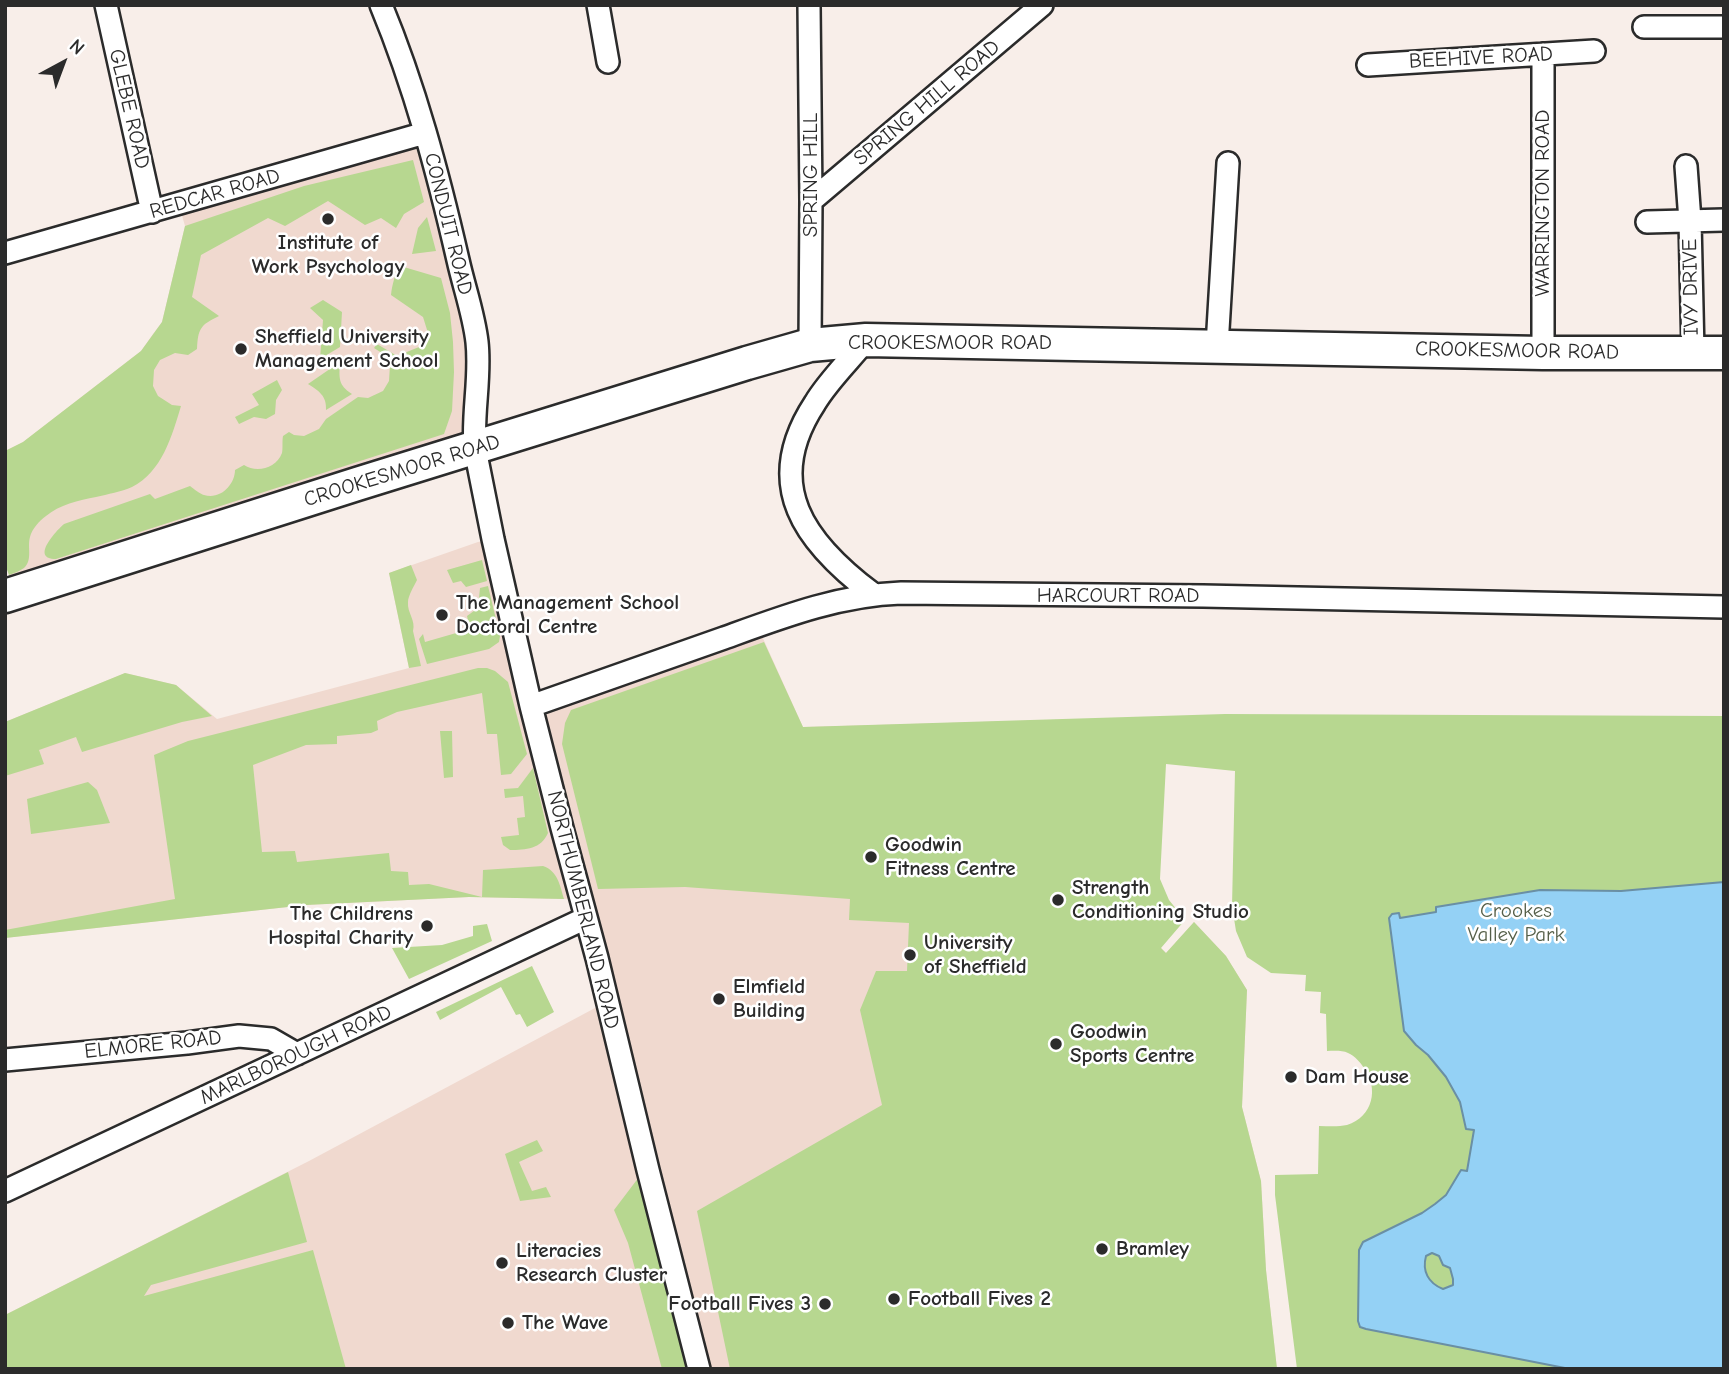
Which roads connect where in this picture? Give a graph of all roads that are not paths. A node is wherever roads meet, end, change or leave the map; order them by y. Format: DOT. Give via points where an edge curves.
graph roads {
  1 [pos="106,5"];
  2 [pos="381,5"];
  3 [pos="598,5"];
  4 [pos="810,5"];
  5 [pos="1042,5"];
  6 [pos="1644,27"];
  7 [pos="1724,27"];
  8 [pos="1594,51"];
  9 [pos="1543,54"];
  10 [pos="608,62"];
  11 [pos="1368,65"];
  12 [pos="425,133"];
  13 [pos="1228,163"];
  14 [pos="1686,166"];
  15 [pos="811,201"];
  16 [pos="152,212"];
  17 [pos="1724,220"];
  18 [pos="1690,221"];
  19 [pos="1647,222"];
  20 [pos="5,253"];
  21 [pos="866,340"];
  22 [pos="810,345"];
  23 [pos="1217,346"];
  24 [pos="1543,352"];
  25 [pos="1693,353"];
  26 [pos="1724,353"];
  27 [pos="475,449"];
  28 [pos="873,594"];
  29 [pos="5,596"];
  30 [pos="1724,607"];
  31 [pos="531,706"];
  32 [pos="586,918"];
  33 [pos="297,1054"];
  34 [pos="5,1060"];
  35 [pos="5,1192"];
  36 [pos="699,1369"];
  1 -- 16 [label="street, GLEBE ROAD"];
  2 -- 12 [label="street, CONDUIT ROAD"];
  3 -- 10 [label="street"];
  4 -- 15 [label="street, SPRING HILL"];
  5 -- 15 [label="street, SPRING HILL ROAD"];
  6 -- 7 [label="street"];
  8 -- 9 [label="street, BEEHIVE ROAD"];
  9 -- 11 [label="street, BEEHIVE ROAD"];
  9 -- 24 [label="street, WARRINGTON ROAD"];
  12 -- 16 [label="street, REDCAR ROAD"];
  12 -- 27 [label="street, CONDUIT ROAD" via="477,339"];
  13 -- 23 [label="street"];
  14 -- 18 [label="street, IVY DRIVE"];
  15 -- 22 [label="street, SPRING HILL"];
  16 -- 20 [label="street, REDCAR ROAD"];
  17 -- 18 [label="street"];
  18 -- 19 [label="street, IVY DRIVE"];
  18 -- 25 [label="street, IVY DRIVE"];
  21 -- 22 [label="street, CROOKESMOOR ROAD"];
  21 -- 23 [label="street, CROOKESMOOR ROAD"];
  21 -- 28 [label="street" via="803,422 790,474 795,503 816,542"];
  22 -- 27 [label="street, CROOKESMOOR ROAD"];
  23 -- 24 [label="street, CROOKESMOOR ROAD"];
  24 -- 25 [label="street, CROOKESMOOR ROAD"];
  25 -- 26 [label="street, CROOKESMOOR ROAD"];
  27 -- 29 [label="street, CROOKESMOOR ROAD"];
  27 -- 31 [label="street, NORTHUMBERLAND ROAD"];
  28 -- 30 [label="street, HARCOURT ROAD"];
  28 -- 31 [label="street, HARCOURT ROAD" via="769,622"];
  31 -- 32 [label="street, NORTHUMBERLAND ROAD"];
  32 -- 33 [label="street, MARLBOROUGH ROAD"];
  32 -- 36 [label="street, NORTHUMBERLAND ROAD"];
  33 -- 34 [label="street, ELMORE ROAD" via="271,1039 239,1036"];
  33 -- 35 [label="street, MARLBOROUGH ROAD"];
}
